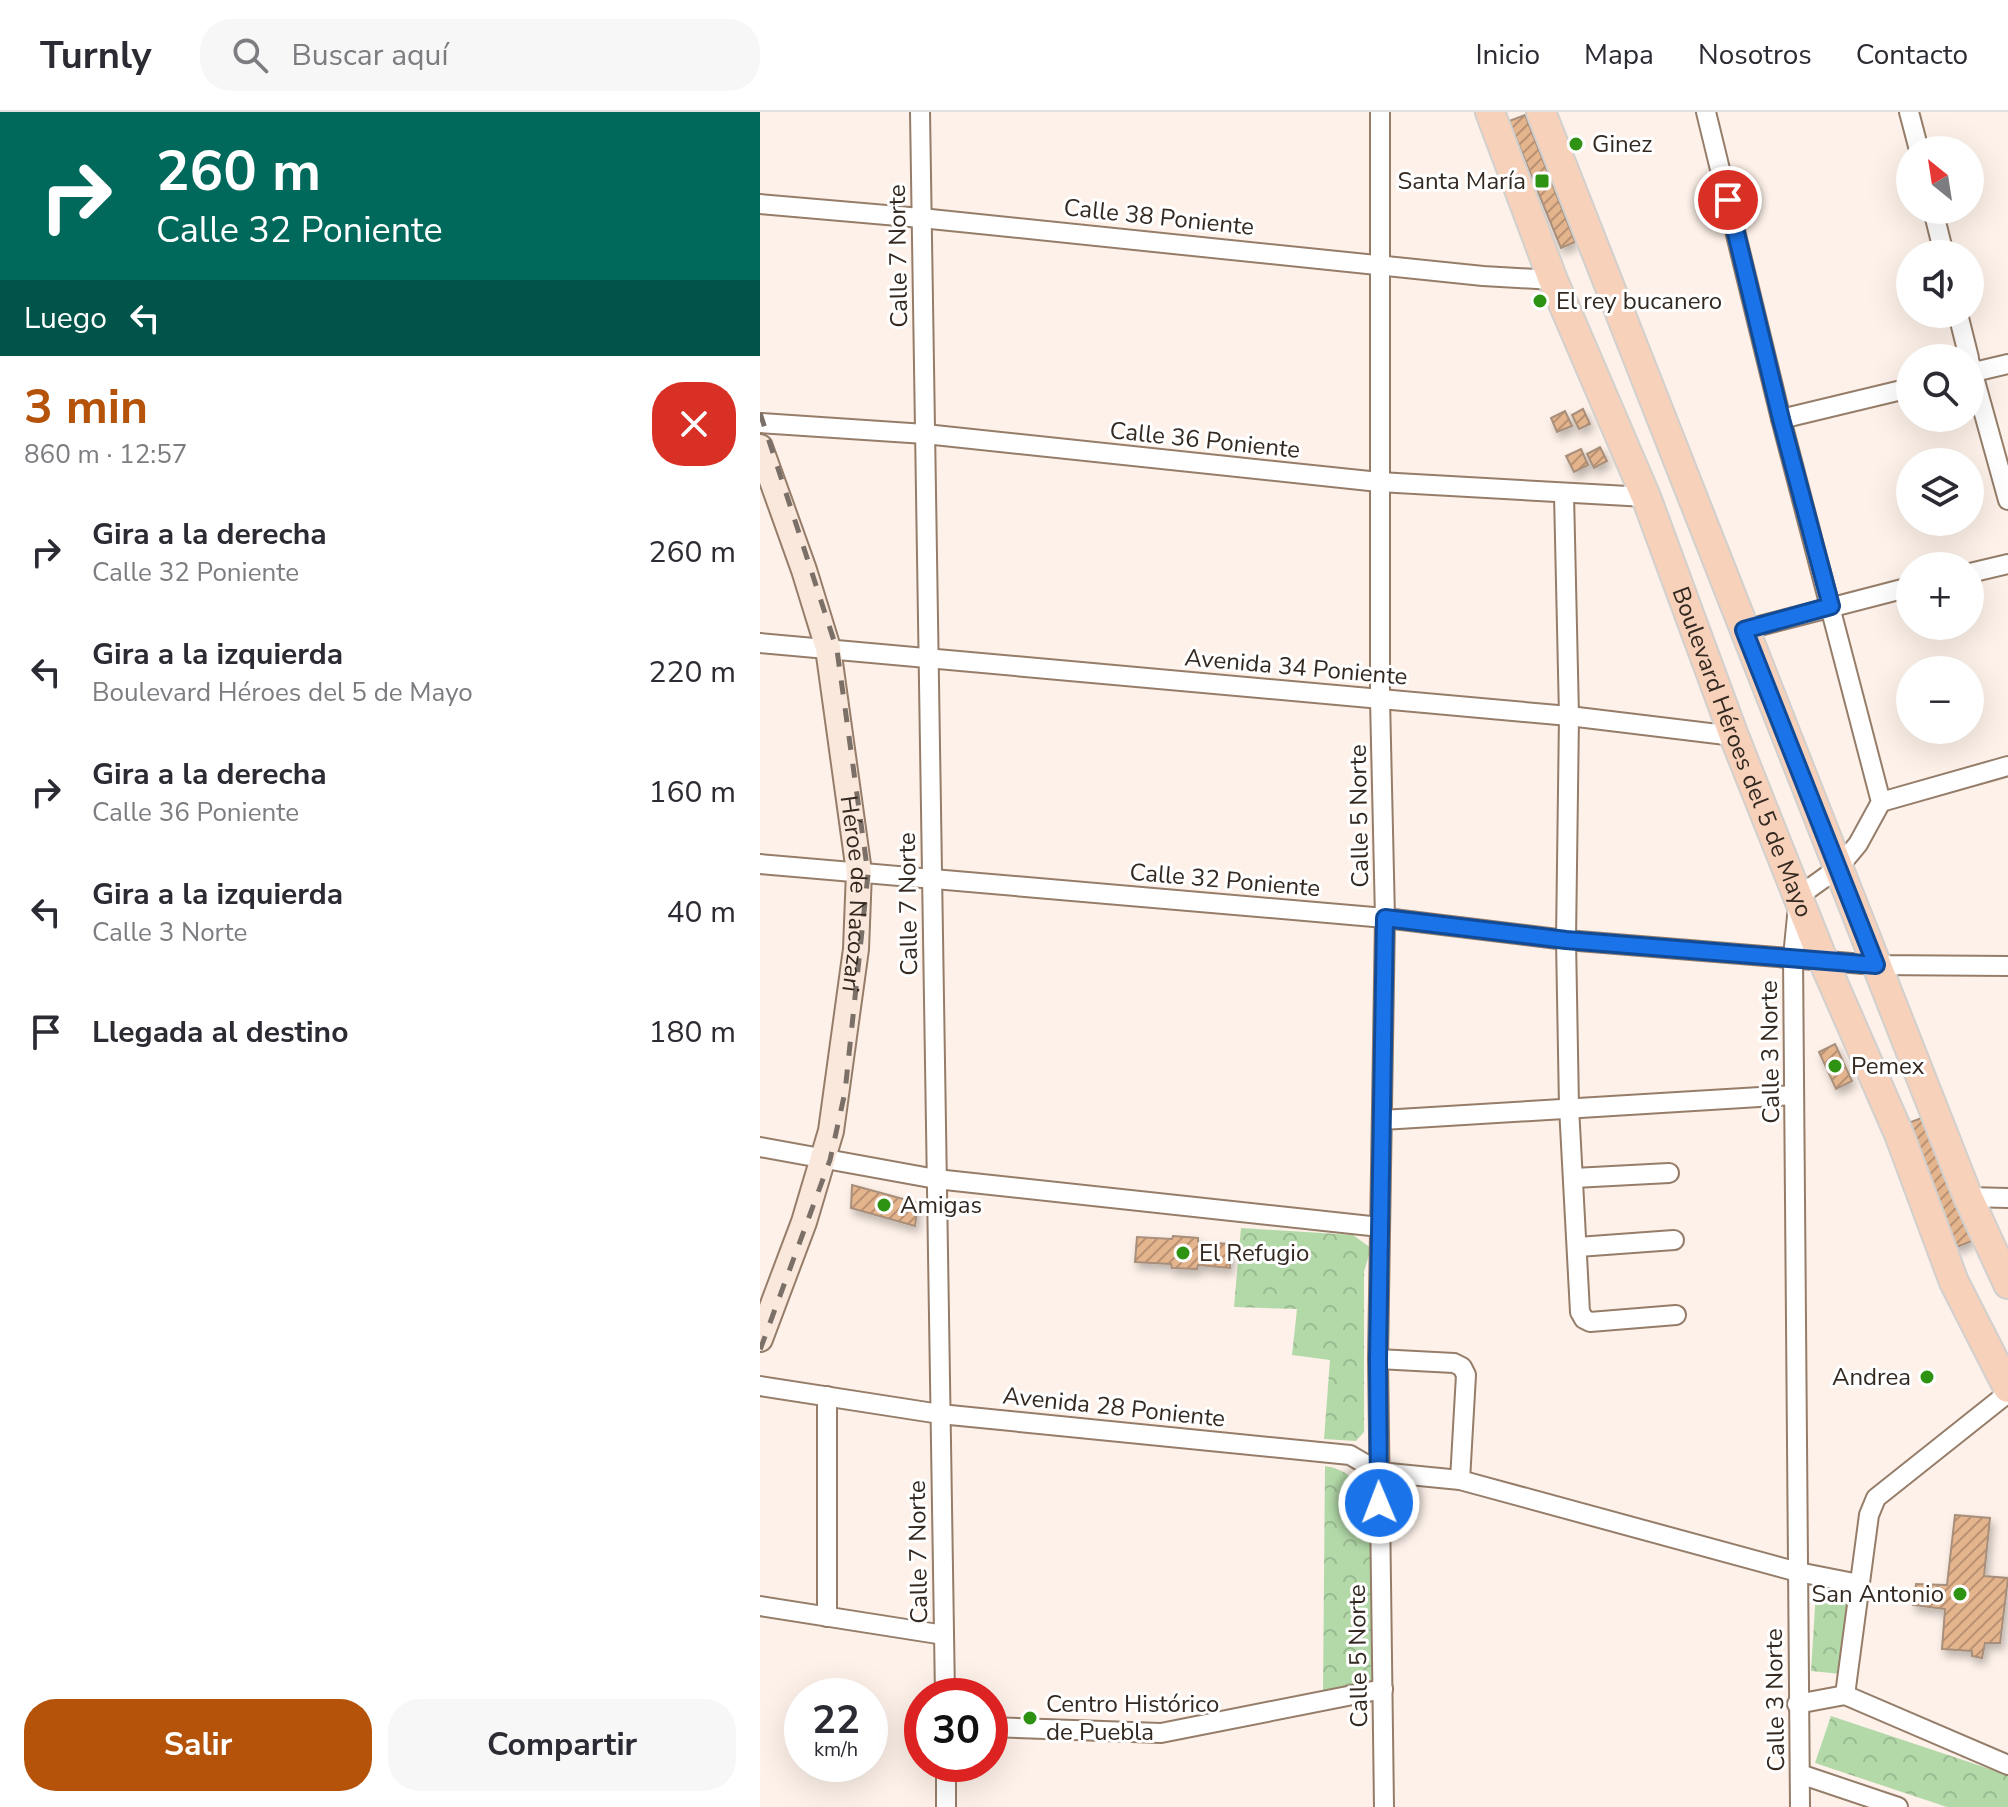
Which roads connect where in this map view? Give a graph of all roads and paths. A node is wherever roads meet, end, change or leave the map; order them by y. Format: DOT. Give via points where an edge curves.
graph roads {
  1 [pos="920,112"];
  2 [pos="1380,112"];
  3 [pos="1490,112"];
  4 [pos="1541,112"];
  5 [pos="1706,112"];
  6 [pos="1909,112"];
  7 [pos="1915,136"];
  8 [pos="760,204"];
  9 [pos="921,218"];
  10 [pos="1381,263"];
  11 [pos="1553,280"];
  12 [pos="2008,364"];
  13 [pos="1984,366"];
  14 [pos="1896,391"];
  15 [pos="1984,416"];
  16 [pos="1781,419"];
  17 [pos="760,423"];
  18 [pos="925,434"];
  19 [pos="760,447"];
  20 [pos="1379,482"];
  21 [pos="1564,494"];
  22 [pos="1646,497"];
  23 [pos="2008,500"];
  24 [pos="2008,564"];
  25 [pos="1984,570"];
  26 [pos="1896,590"];
  27 [pos="1831,606"];
  28 [pos="1744,630"];
  29 [pos="760,643"];
  30 [pos="828,648"];
  31 [pos="928,657"];
  32 [pos="1380,699"];
  33 [pos="1569,716"];
  34 [pos="1734,736"];
  35 [pos="2008,766"];
  36 [pos="1881,802"];
  37 [pos="760,864"];
  38 [pos="1838,868"];
  39 [pos="859,872"];
  40 [pos="932,879"];
  41 [pos="1799,896"];
  42 [pos="1385,918"];
  43 [pos="1566,940"];
  44 [pos="1793,957"];
  45 [pos="1823,960"];
  46 [pos="1876,965"];
  47 [pos="2008,966"];
  48 [pos="1794,1095"];
  49 [pos="1569,1107"];
  50 [pos="1382,1120"];
  51 [pos="760,1147"];
  52 [pos="823,1159"];
  53 [pos="1669,1173"];
  54 [pos="1574,1178"];
  55 [pos="936,1179"];
  56 [pos="1968,1197"];
  57 [pos="2008,1198"];
  58 [pos="1380,1227"];
  59 [pos="1674,1240"];
  60 [pos="1578,1247"];
  61 [pos="2008,1284"];
  62 [pos="1676,1315"];
  63 [pos="760,1339"];
  64 [pos="1378,1359"];
  65 [pos="760,1386"];
  66 [pos="2008,1390"];
  67 [pos="827,1396"];
  68 [pos="940,1414"];
  69 [pos="1379,1472"];
  70 [pos="1460,1480"];
  71 [pos="1798,1572"];
  72 [pos="1859,1584"];
  73 [pos="760,1606"];
  74 [pos="827,1617"];
  75 [pos="944,1635"];
  76 [pos="945,1678"];
  77 [pos="1383,1689"];
  78 [pos="1845,1695"];
  79 [pos="1797,1704"];
  80 [pos="1008,1728"];
  81 [pos="2008,1765"];
  82 [pos="1800,1774"];
  83 [pos="946,1782"];
  84 [pos="946,1807"];
  85 [pos="1384,1807"];
  86 [pos="1800,1807"];
  87 [pos="1898,1807"];
  1 -- 9 [label="street, Calle 7 Norte"];
  2 -- 10 [label="street, Calle 5 Norte"];
  3 -- 11 [label="main road, Boulevard Héroes del 5 de Mayo"];
  4 -- 28 [label="main road, Boulevard Héroes del 5 de Mayo"];
  5 -- 16 [label="street"];
  6 -- 7 [label="street"];
  8 -- 9 [label="street, Calle 38 Poniente"];
  9 -- 10 [label="street, Calle 38 Poniente"];
  9 -- 18 [label="street, Calle 7 Norte"];
  10 -- 11 [label="street, Calle 38 Poniente"];
  10 -- 20 [label="street, Calle 5 Norte"];
  11 -- 22 [label="main road, Boulevard Héroes del 5 de Mayo"];
  12 -- 13 [label="street"];
  14 -- 16 [label="street"];
  15 -- 23 [label="street"];
  16 -- 27 [label="street"];
  17 -- 18 [label="street, Calle 36 Poniente"];
  18 -- 20 [label="street, Calle 36 Poniente"];
  18 -- 31 [label="street, Calle 7 Norte"];
  19 -- 30 [label="street, Héroe de Nacozari"];
  20 -- 21 [label="street, Calle 36 Poniente"];
  20 -- 32 [label="street, Calle 5 Norte"];
  21 -- 22 [label="street, Calle 36 Poniente"];
  21 -- 33 [label="street"];
  22 -- 34 [label="main road, Boulevard Héroes del 5 de Mayo"];
  24 -- 25 [label="street"];
  26 -- 27 [label="street"];
  27 -- 28 [label="street"];
  27 -- 36 [label="street"];
  28 -- 38 [label="main road, Boulevard Héroes del 5 de Mayo"];
  29 -- 30 [label="street, Avenida 34 Poniente"];
  30 -- 31 [label="street, Avenida 34 Poniente"];
  30 -- 39 [label="street, Héroe de Nacozari"];
  31 -- 32 [label="street, Avenida 34 Poniente"];
  31 -- 40 [label="street, Calle 7 Norte"];
  32 -- 33 [label="street, Avenida 34 Poniente"];
  32 -- 42 [label="street, Calle 5 Norte"];
  33 -- 34 [label="street, Avenida 34 Poniente"];
  33 -- 43 [label="street"];
  34 -- 41 [label="main road, Boulevard Héroes del 5 de Mayo"];
  35 -- 36 [label="street"];
  36 -- 38 [label="street"];
  37 -- 39 [label="street, Calle 32 Poniente"];
  38 -- 41 [label="street"];
  38 -- 46 [label="main road, Boulevard Héroes del 5 de Mayo"];
  39 -- 40 [label="street, Calle 32 Poniente"];
  39 -- 52 [label="street, Héroe de Nacozari" via="856,949 838,1093"];
  40 -- 42 [label="street, Calle 32 Poniente"];
  40 -- 55 [label="street, Calle 7 Norte"];
  41 -- 44 [label="street, Calle 3 Norte"];
  41 -- 45 [label="main road, Boulevard Héroes del 5 de Mayo"];
  42 -- 43 [label="street, Calle 32 Poniente"];
  42 -- 50 [label="street, Calle 5 Norte"];
  43 -- 44 [label="street, Calle 32 Poniente"];
  43 -- 49 [label="street"];
  44 -- 45 [label="street, Calle 32 Poniente"];
  44 -- 48 [label="street, Calle 3 Norte"];
  45 -- 46 [label="street, Calle 32 Poniente"];
  45 -- 66 [label="main road, Boulevard Héroes del 5 de Mayo" via="1899,1134 1954,1282"];
  46 -- 47 [label="street, Calle 32 Poniente"];
  46 -- 56 [label="main road, Boulevard Héroes del 5 de Mayo"];
  48 -- 49 [label="street"];
  48 -- 71 [label="street, Calle 3 Norte"];
  49 -- 50 [label="street"];
  49 -- 54 [label="street"];
  50 -- 58 [label="street, Calle 5 Norte"];
  51 -- 52 [label="street"];
  52 -- 55 [label="street"];
  52 -- 63 [label="street, Héroe de Nacozari"];
  53 -- 54 [label="street"];
  54 -- 60 [label="street"];
  55 -- 58 [label="street"];
  55 -- 68 [label="street, Calle 7 Norte"];
  56 -- 57 [label="street"];
  56 -- 61 [label="main road, Boulevard Héroes del 5 de Mayo"];
  58 -- 64 [label="street, Calle 5 Norte"];
  59 -- 60 [label="street"];
  60 -- 62 [label="street" via="1584,1319"];
  64 -- 69 [label="street, Calle 5 Norte"];
  64 -- 70 [label="street" via="1462,1367 1466,1375"];
  65 -- 67 [label="street, Avenida 28 Poniente"];
  66 -- 72 [label="street" via="1876,1498"];
  67 -- 68 [label="street, Avenida 28 Poniente"];
  67 -- 74 [label="street"];
  68 -- 69 [label="street, Avenida 28 Poniente" via="1350,1455"];
  68 -- 75 [label="street, Calle 7 Norte"];
  69 -- 70 [label="street, Avenida 28 Poniente"];
  69 -- 77 [label="street, Calle 5 Norte"];
  70 -- 71 [label="street, Avenida 28 Poniente"];
  71 -- 72 [label="street, Avenida 28 Poniente"];
  71 -- 79 [label="street, Calle 3 Norte"];
  72 -- 78 [label="street"];
  73 -- 74 [label="street"];
  74 -- 75 [label="street"];
  75 -- 76 [label="street, Calle 7 Norte"];
  77 -- 80 [label="street" via="1161,1733"];
  77 -- 85 [label="street, Calle 5 Norte"];
  78 -- 79 [label="street"];
  78 -- 81 [label="street"];
  79 -- 82 [label="street, Calle 3 Norte"];
  82 -- 86 [label="street, Calle 3 Norte"];
  82 -- 87 [label="street"];
  83 -- 84 [label="street"];
}
